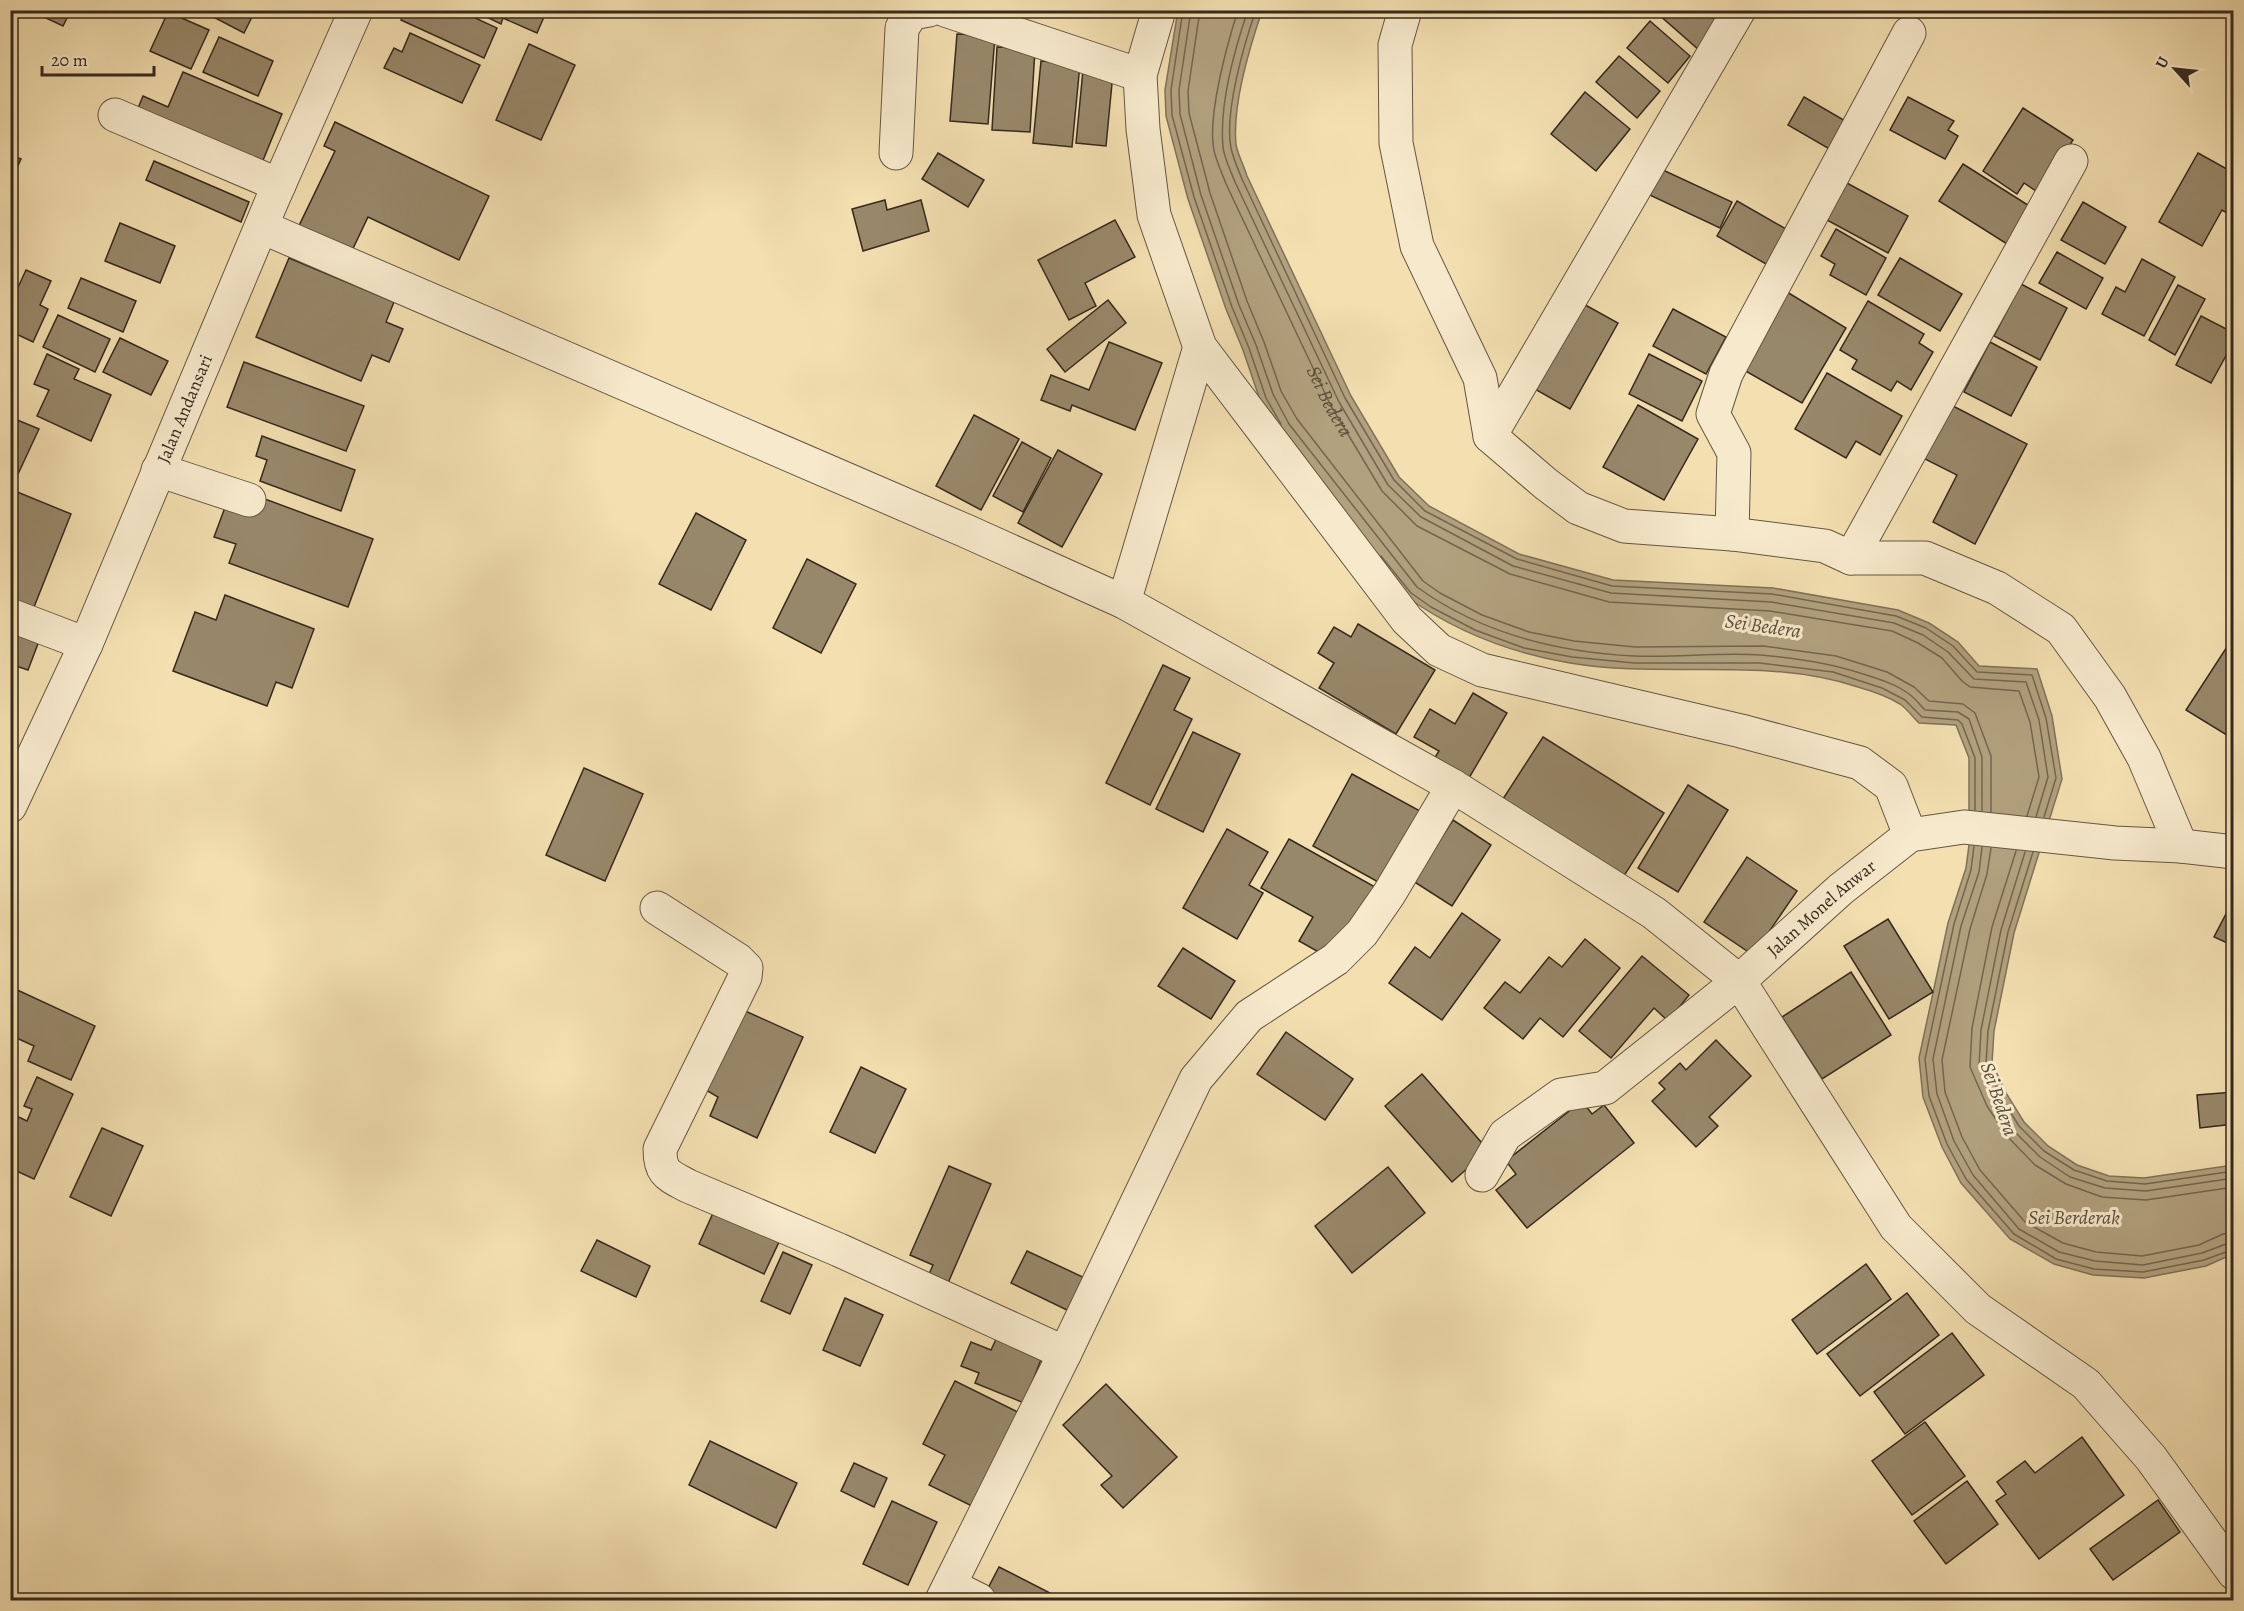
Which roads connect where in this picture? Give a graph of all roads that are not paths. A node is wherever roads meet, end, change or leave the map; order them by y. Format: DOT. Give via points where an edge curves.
graph roads {
  1 [pos="356,10"];
  2 [pos="929,10"];
  3 [pos="945,10"];
  4 [pos="1159,10"];
  5 [pos="1405,10"];
  6 [pos="1739,10"];
  7 [pos="1909,33"];
  8 [pos="1140,75"];
  9 [pos="115,114"];
  10 [pos="896,153"];
  11 [pos="2071,161"];
  12 [pos="279,185"];
  13 [pos="262,227"];
  14 [pos="1200,347"];
  15 [pos="1490,436"];
  16 [pos="158,470"];
  17 [pos="249,500"];
  18 [pos="1732,534"];
  19 [pos="1851,558"];
  20 [pos="1124,602"];
  21 [pos="10,615"];
  22 [pos="86,644"];
  23 [pos="1453,786"];
  24 [pos="10,806"];
  25 [pos="1910,835"];
  26 [pos="2181,846"];
  27 [pos="2234,852"];
  28 [pos="657,908"];
  29 [pos="1739,981"];
  30 [pos="1482,1175"];
  31 [pos="1065,1353"];
  32 [pos="2234,1573"];
  33 [pos="957,1596"];
  1 -- 12 [label="street, Jalan Andansari"];
  2 -- 10 [label="street" via="912,13 902,28"];
  3 -- 8 [label="street"];
  4 -- 8 [label="street"];
  5 -- 15 [label="street" via="1395,45 1396,143 1417,246 1480,378"];
  6 -- 15 [label="street"];
  7 -- 18 [label="street" via="1726,374 1713,414 1734,453"];
  8 -- 14 [label="street" via="1154,215"];
  9 -- 12 [label="street"];
  11 -- 19 [label="street"];
  12 -- 13 [label="street, Jalan Andansari"];
  13 -- 16 [label="street, Jalan Andansari"];
  13 -- 20 [label="street"];
  14 -- 20 [label="street"];
  14 -- 25 [label="street" via="1407,620 1439,650 1482,670 1860,763 1892,786"];
  15 -- 18 [label="street" via="1578,508 1624,526"];
  16 -- 17 [label="street"];
  16 -- 22 [label="street, Jalan Andansari"];
  18 -- 19 [label="street" via="1825,546"];
  19 -- 26 [label="street" via="1925,558 1997,588 2061,629 2110,697 2139,748"];
  20 -- 23 [label="street"];
  21 -- 22 [label="street"];
  22 -- 24 [label="street, Jalan Andansari"];
  23 -- 29 [label="street" via="1654,913"];
  23 -- 31 [label="street" via="1362,933 1336,959 1250,1016 1196,1078"];
  25 -- 26 [label="street" via="1964,827"];
  25 -- 29 [label="street, Jalan Monel Anwar"];
  26 -- 27 [label="street"];
  28 -- 31 [label="street" via="746,968 660,1149 665,1174"];
  29 -- 30 [label="street, Jalan Monel Anwar" via="1605,1088 1561,1095 1505,1135"];
  29 -- 32 [label="street" via="1896,1227 1978,1309 2086,1384 2151,1458"];
  31 -- 33 [label="street"];
}
